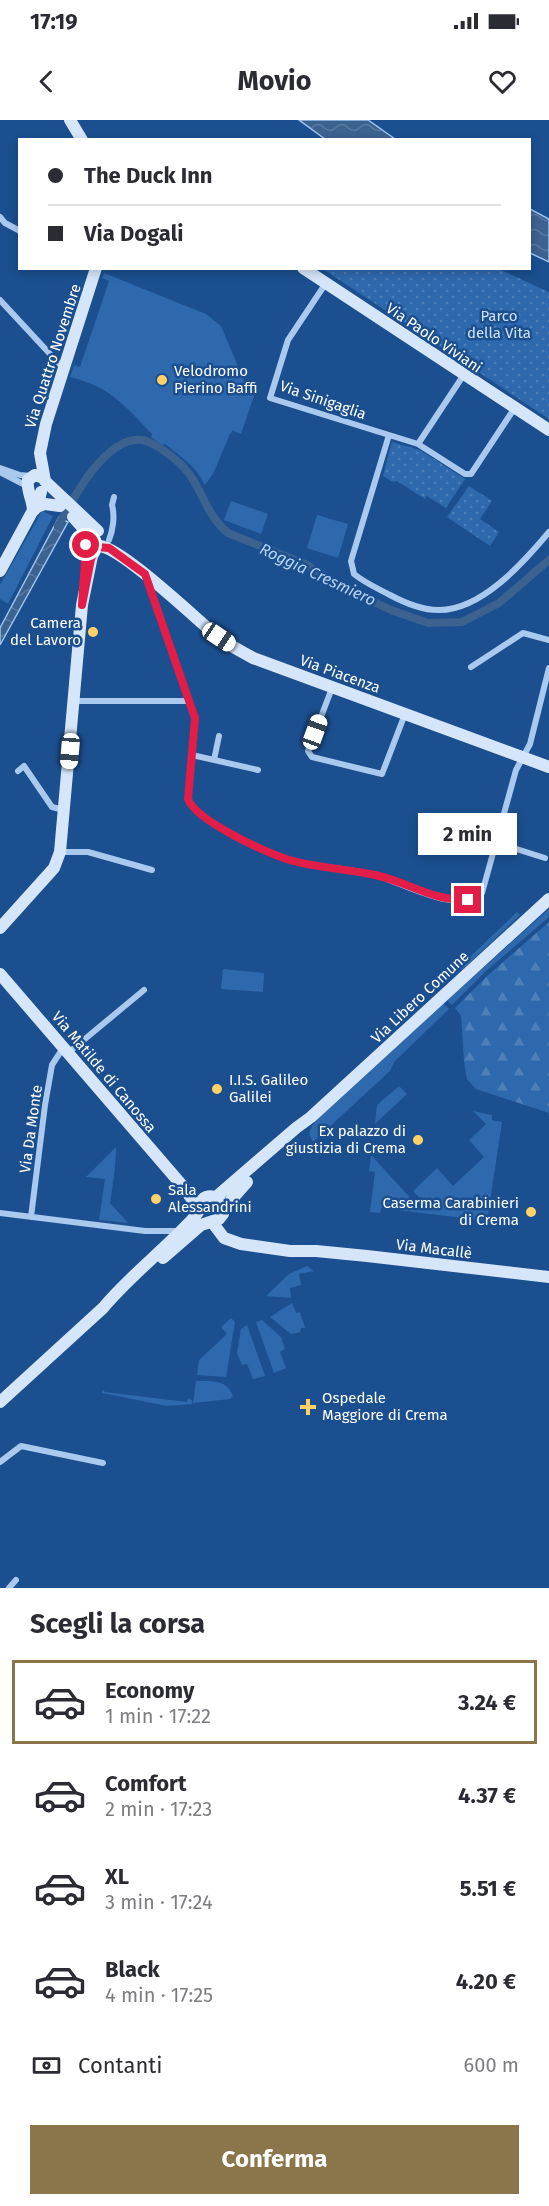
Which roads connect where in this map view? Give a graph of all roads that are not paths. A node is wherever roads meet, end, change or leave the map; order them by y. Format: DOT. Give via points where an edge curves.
graph roads {
  1 [pos="70,120"];
  2 [pos="81,138"];
  3 [pos="0,217"];
  4 [pos="18,230"];
  5 [pos="306,270"];
  6 [pos="93,271"];
  7 [pos="326,283"];
  8 [pos="0,300"];
  9 [pos="63,368"];
  10 [pos="464,376"];
  11 [pos="514,409"];
  12 [pos="549,430"];
  13 [pos="389,435"];
  14 [pos="418,444"];
  15 [pos="0,470"];
  16 [pos="37,484"];
  17 [pos="114,497"];
  18 [pos="62,503"];
  19 [pos="35,510"];
  20 [pos="549,532"];
  21 [pos="97,540"];
  22 [pos="0,571"];
  23 [pos="144,573"];
  24 [pos="549,640"];
  25 [pos="471,667"];
  26 [pos="549,668"];
  27 [pos="548,682"];
  28 [pos="332,687"];
  29 [pos="74,701"];
  30 [pos="189,701"];
  31 [pos="405,714"];
  32 [pos="219,736"];
  33 [pos="192,755"];
  34 [pos="523,757"];
  35 [pos="214,760"];
  36 [pos="549,766"];
  37 [pos="258,770"];
  38 [pos="18,771"];
  39 [pos="65,810"];
  40 [pos="497,843"];
  41 [pos="60,852"];
  42 [pos="545,858"];
  43 [pos="152,870"];
  44 [pos="549,899"];
  45 [pos="0,928"];
  46 [pos="0,974"];
  47 [pos="144,990"];
  48 [pos="66,1050"];
  49 [pos="210,1211"];
  50 [pos="0,1213"];
  51 [pos="31,1217"];
  52 [pos="180,1231"];
  53 [pos="549,1277"];
  54 [pos="103,1308"];
  55 [pos="0,1402"];
  56 [pos="0,1462"];
  57 [pos="103,1463"];
  58 [pos="16,1580"];
  59 [pos="9,1588"];
  1 -- 2 [label="street"];
  3 -- 4 [label="street"];
  5 -- 7 [label="street, Via Paolo Viviani"];
  6 -- 9 [label="street, Via Quattro Novembre"];
  7 -- 10 [label="street, Via Paolo Viviani"];
  7 -- 13 [label="street, Via Sinigaglia" via="288,340 270,398"];
  8 -- 9 [label="street"];
  9 -- 16 [label="street, Via Quattro Novembre" via="46,424"];
  10 -- 11 [label="street, Via Paolo Viviani"];
  10 -- 14 [label="street"];
  11 -- 12 [label="street, Via Paolo Viviani"];
  11 -- 14 [label="street, Via Sinigaglia" via="471,474"];
  13 -- 14 [label="street, Via Sinigaglia"];
  13 -- 20 [label="street" via="351,561 354,574 363,581 420,608 451,609 488,591 519,567"];
  15 -- 16 [label="street"];
  15 -- 16 [label="street"];
  16 -- 18 [label="street"];
  16 -- 19 [label="street"];
  17 -- 21 [label="street" via="112,533"];
  18 -- 19 [label="street" via="45,504"];
  18 -- 21 [label="street"];
  19 -- 22 [label="street"];
  21 -- 23 [label="street, Via Piacenza"];
  21 -- 29 [label="street" via="82,605"];
  23 -- 28 [label="street, Via Piacenza" via="232,646 253,658"];
  23 -- 30 [label="street"];
  24 -- 25 [label="street" via="523,633"];
  26 -- 27 [label="street"];
  27 -- 34 [label="street"];
  28 -- 31 [label="street, Via Piacenza"];
  28 -- 31 [label="street" via="308,752 312,758 382,774"];
  29 -- 30 [label="street"];
  29 -- 39 [label="street"];
  30 -- 33 [label="street" via="195,718"];
  31 -- 34 [label="street, Via Piacenza"];
  32 -- 35 [label="street"];
  33 -- 35 [label="street"];
  33 -- 40 [label="street" via="188,799 191,807 217,828 291,860 377,875 428,895 468,900 482,893"];
  34 -- 36 [label="street, Via Piacenza"];
  34 -- 40 [label="street"];
  35 -- 37 [label="street"];
  38 -- 39 [label="street" via="24,766 52,807"];
  39 -- 41 [label="street"];
  40 -- 42 [label="street"];
  41 -- 43 [label="street" via="88,852"];
  41 -- 45 [label="street" via="54,868"];
  44 -- 49 [label="street, Via Libero Comune"];
  46 -- 48 [label="street, Via Matilde di Canossa"];
  47 -- 48 [label="street"];
  48 -- 49 [label="street, Via Matilde di Canossa" via="186,1190"];
  48 -- 51 [label="street, Via Da Monte" via="56,1057 51,1075"];
  49 -- 52 [label="street, Via Libero Comune"];
  49 -- 53 [label="street, Via Macallè" via="214,1228 224,1238 241,1244"];
  49 -- 54 [label="street, Via Libero Comune" via="119,1299"];
  50 -- 51 [label="street"];
  51 -- 52 [label="street" via="145,1231"];
  52 -- 54 [label="street, Via Libero Comune"];
  54 -- 55 [label="street, Via Libero Comune"];
  56 -- 57 [label="street" via="21,1446"];
  58 -- 59 [label="street"];
}
